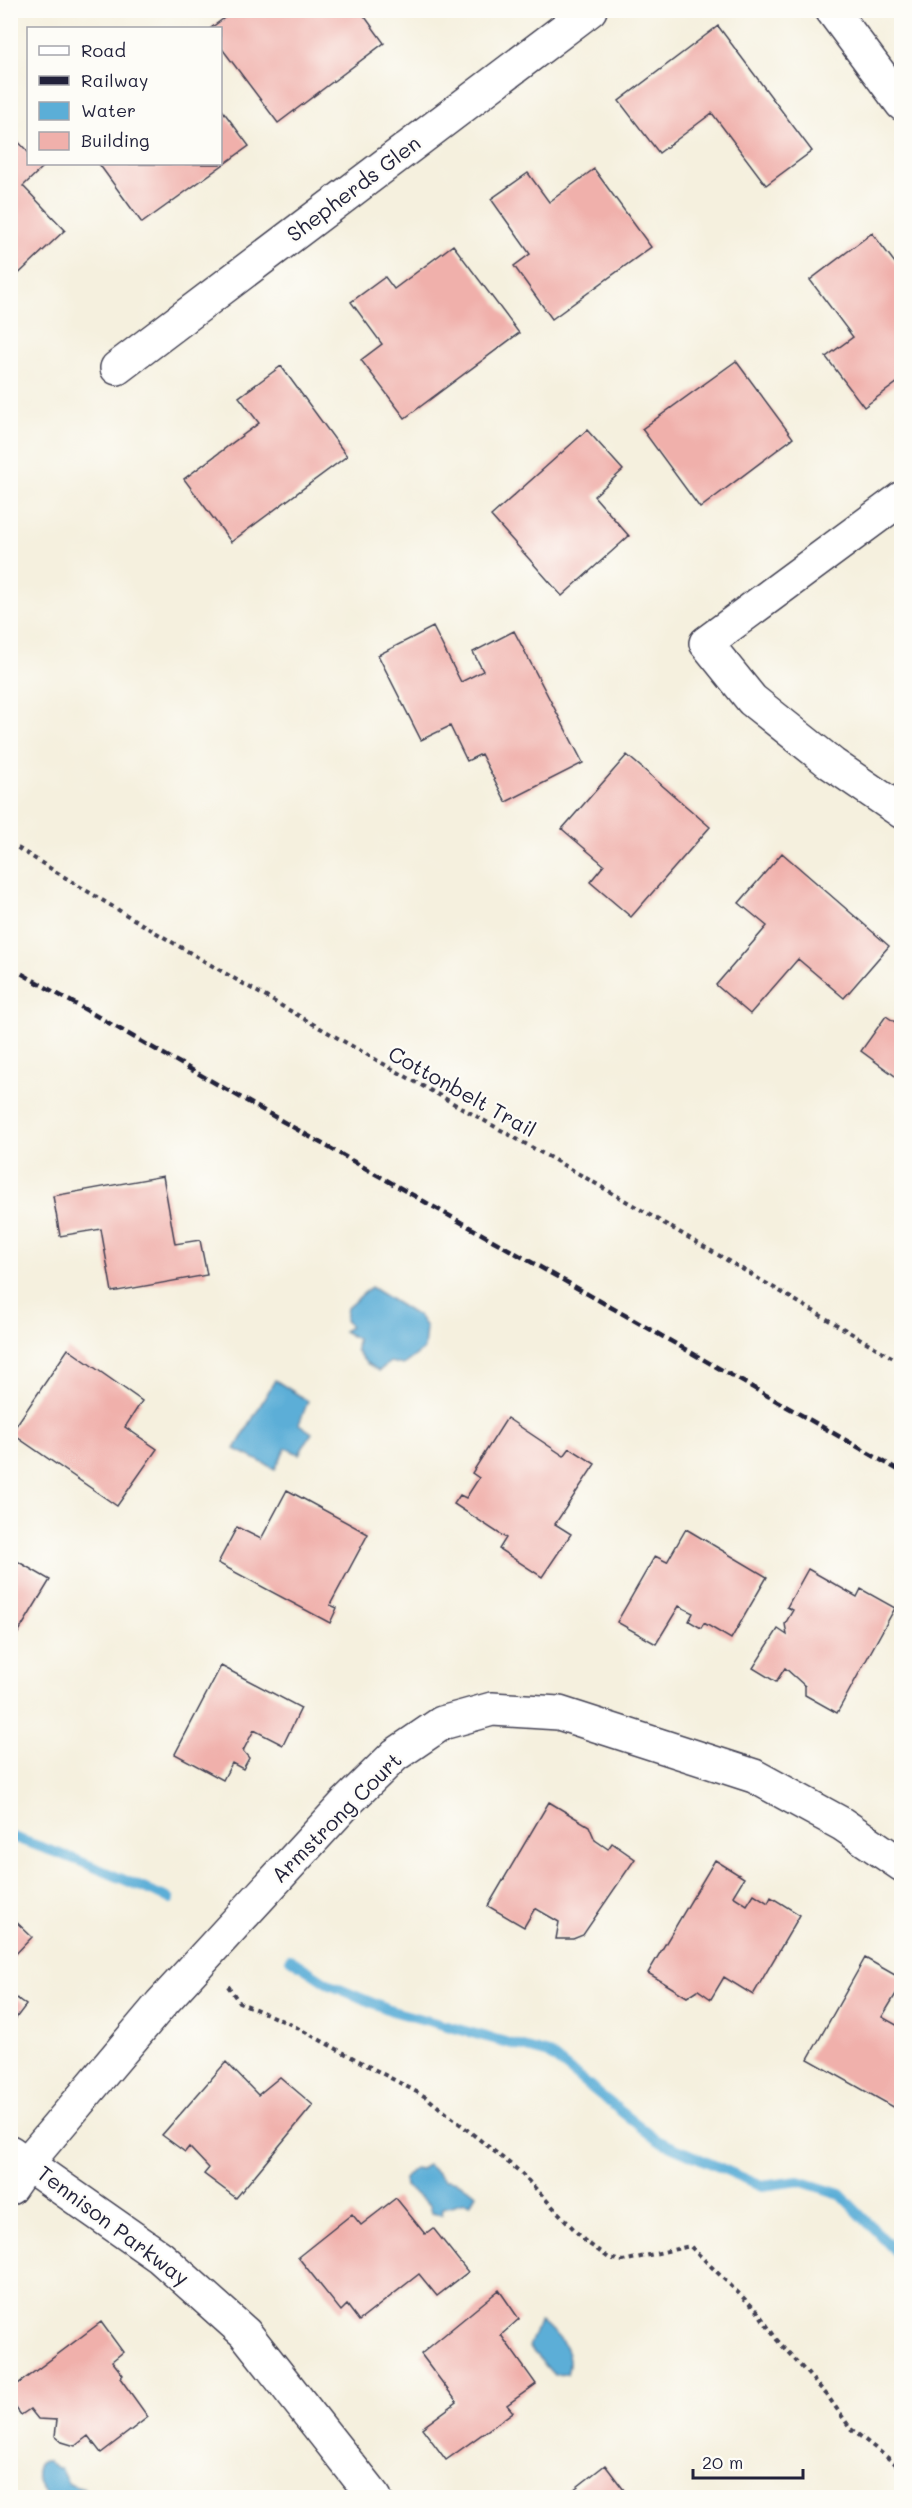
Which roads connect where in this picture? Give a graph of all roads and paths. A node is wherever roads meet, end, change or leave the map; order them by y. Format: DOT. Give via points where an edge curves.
graph roads {
  1 [pos="590,10"];
  2 [pos="832,10"];
  3 [pos="902,104"];
  4 [pos="117,368"];
  5 [pos="902,498"];
  6 [pos="902,812"];
  7 [pos="10,843"];
  8 [pos="902,1363"];
  9 [pos="902,1865"];
  10 [pos="228,1986"];
  11 [pos="16,2167"];
  12 [pos="902,2469"];
  13 [pos="375,2498"];
  1 -- 4 [label="street, Shepherds Glen"];
  2 -- 3 [label="street"];
  5 -- 6 [label="street" via="706,643 752,700 832,764"];
  7 -- 8 [label="path, Cottonbelt Trail" via="327,1033"];
  9 -- 11 [label="street, Armstrong Court" via="842,1824 754,1776 559,1713 492,1709 442,1722 395,1755 347,1802"];
  10 -- 12 [label="path" via="239,2002 292,2025 426,2097 519,2171 585,2241 609,2258 623,2261 690,2246 757,2311 851,2429"];
  11 -- 13 [label="street, Tennison Parkway" via="160,2257 245,2333"];
}
